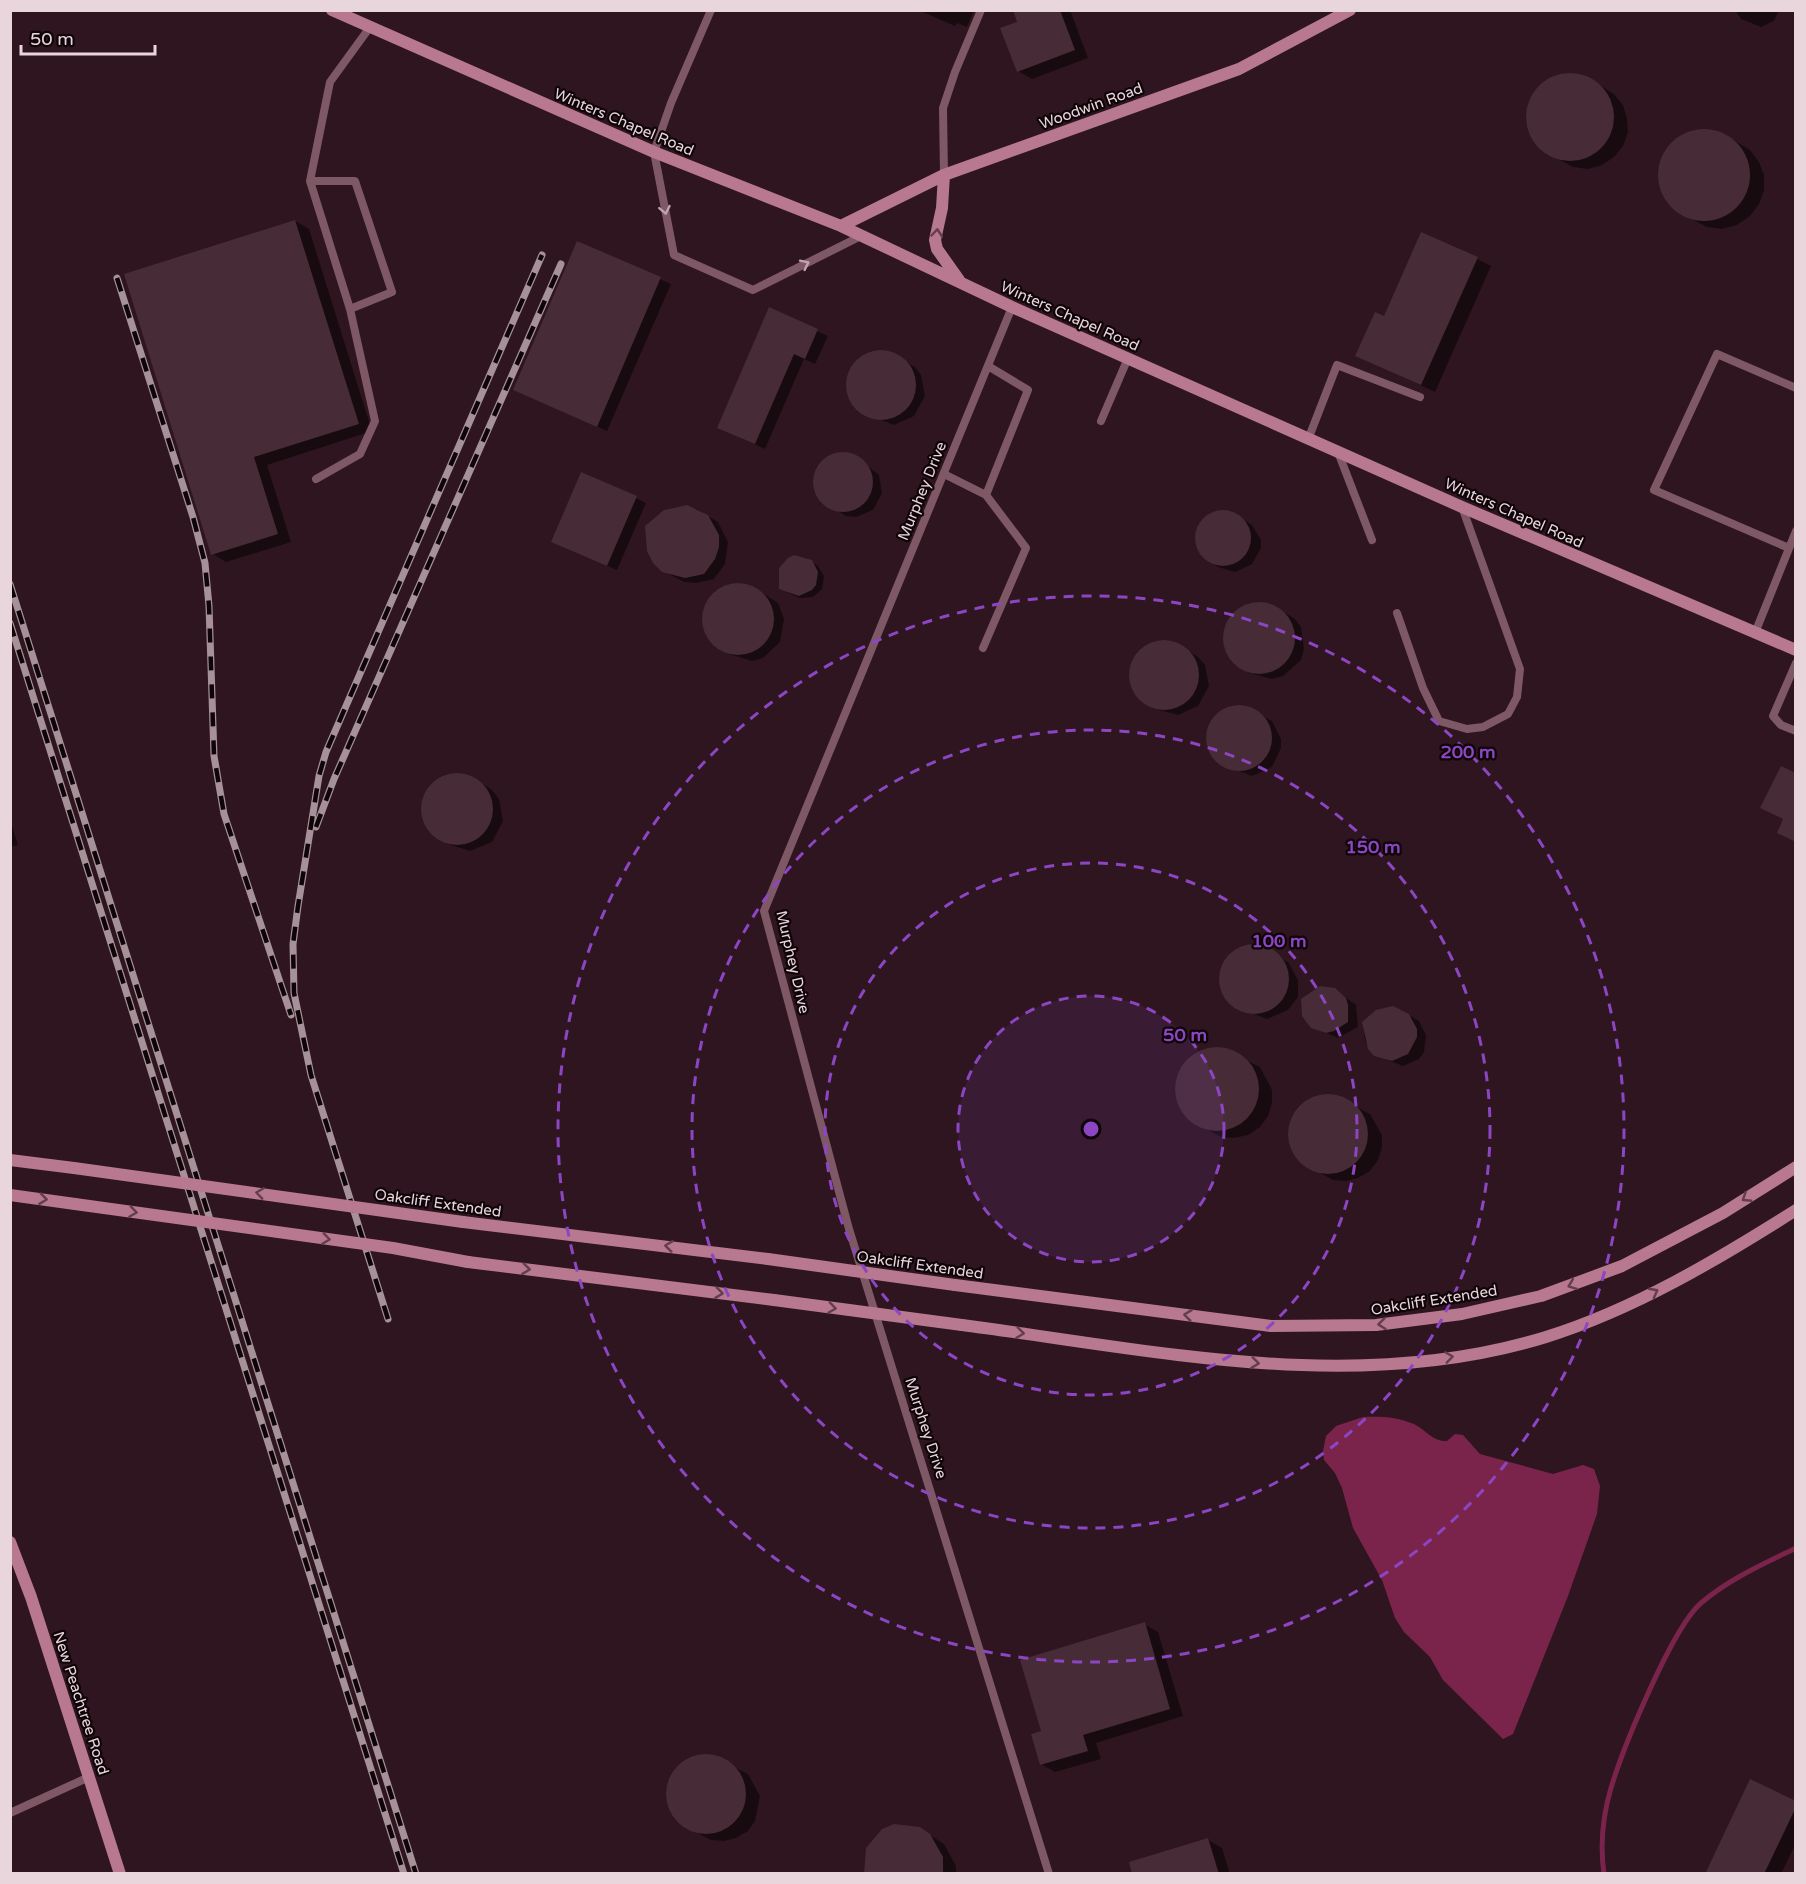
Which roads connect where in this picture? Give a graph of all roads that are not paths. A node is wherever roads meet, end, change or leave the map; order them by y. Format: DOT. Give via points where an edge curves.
graph roads {
  1 [pos="332,10"];
  2 [pos="711,10"];
  3 [pos="981,10"];
  4 [pos="1350,10"];
  5 [pos="370,27"];
  6 [pos="654,152"];
  7 [pos="944,175"];
  8 [pos="310,182"];
  9 [pos="841,226"];
  10 [pos="861,236"];
  11 [pos="962,283"];
  12 [pos="1012,307"];
  13 [pos="350,309"];
  14 [pos="1128,358"];
  15 [pos="988,366"];
  16 [pos="1796,388"];
  17 [pos="1420,398"];
  18 [pos="1101,422"];
  19 [pos="1309,437"];
  20 [pos="1338,450"];
  21 [pos="944,474"];
  22 [pos="316,479"];
  23 [pos="986,495"];
  24 [pos="1462,507"];
  25 [pos="1796,531"];
  26 [pos="1372,540"];
  27 [pos="1789,548"];
  28 [pos="1397,613"];
  29 [pos="1755,633"];
  30 [pos="984,648"];
  31 [pos="1796,650"];
  32 [pos="1796,663"];
  33 [pos="1796,731"];
  34 [pos="10,1160"];
  35 [pos="1796,1167"];
  36 [pos="10,1195"];
  37 [pos="1796,1210"];
  38 [pos="10,1542"];
  39 [pos="89,1777"];
  40 [pos="10,1813"];
  41 [pos="120,1874"];
  42 [pos="1049,1874"];
  1 -- 5 [label="main road, Winters Chapel Road"];
  2 -- 6 [label="lane"];
  3 -- 7 [label="lane" via="943,108"];
  4 -- 7 [label="main road, Woodwin Road" via="1239,69"];
  5 -- 6 [label="main road, Winters Chapel Road"];
  5 -- 8 [label="lane" via="330,82"];
  6 -- 9 [label="main road, Winters Chapel Road"];
  6 -- 10 [label="lane, one-way" via="674,255 753,290"];
  7 -- 9 [label="main road, Woodwin Road"];
  11 -- 7 [label="main road, one-way" via="937,249 935,240"];
  8 -- 13 [label="lane"];
  8 -- 13 [label="lane" via="355,181 392,292"];
  9 -- 10 [label="main road, Winters Chapel Road"];
  10 -- 11 [label="main road, Winters Chapel Road"];
  11 -- 12 [label="main road, Winters Chapel Road"];
  12 -- 14 [label="main road, Winters Chapel Road"];
  12 -- 15 [label="lane, Murphey Drive"];
  13 -- 22 [label="lane" via="375,421 360,454"];
  14 -- 18 [label="lane"];
  14 -- 19 [label="main road, Winters Chapel Road"];
  15 -- 21 [label="lane, Murphey Drive"];
  15 -- 23 [label="lane" via="1028,390"];
  16 -- 27 [label="lane" via="1717,354 1654,490"];
  17 -- 19 [label="lane" via="1337,365"];
  19 -- 20 [label="main road, Winters Chapel Road"];
  20 -- 24 [label="main road, Winters Chapel Road"];
  20 -- 26 [label="lane"];
  21 -- 23 [label="lane"];
  21 -- 42 [label="lane, Murphey Drive" via="764,911 849,1229"];
  23 -- 30 [label="lane" via="1026,548"];
  24 -- 28 [label="lane" via="1520,669 1517,697 1508,714 1483,727 1467,729 1439,721 1422,688"];
  24 -- 29 [label="main road, Winters Chapel Road"];
  25 -- 27 [label="lane"];
  27 -- 29 [label="lane"];
  29 -- 31 [label="main road, Winters Chapel Road"];
  32 -- 33 [label="lane" via="1773,716 1781,725"];
  35 -- 34 [label="main road, Oakcliff Extended, one-way, bridge" via="1723,1213 1622,1266 1540,1296 1462,1314 1376,1325 1271,1326"];
  36 -- 37 [label="main road, one-way, bridge" via="468,1262 1276,1366 1380,1366 1456,1356 1545,1337 1627,1306 1727,1253"];
  38 -- 39 [label="main road, New Peachtree Road"];
  39 -- 40 [label="lane"];
  39 -- 41 [label="main road, New Peachtree Road"];
}
